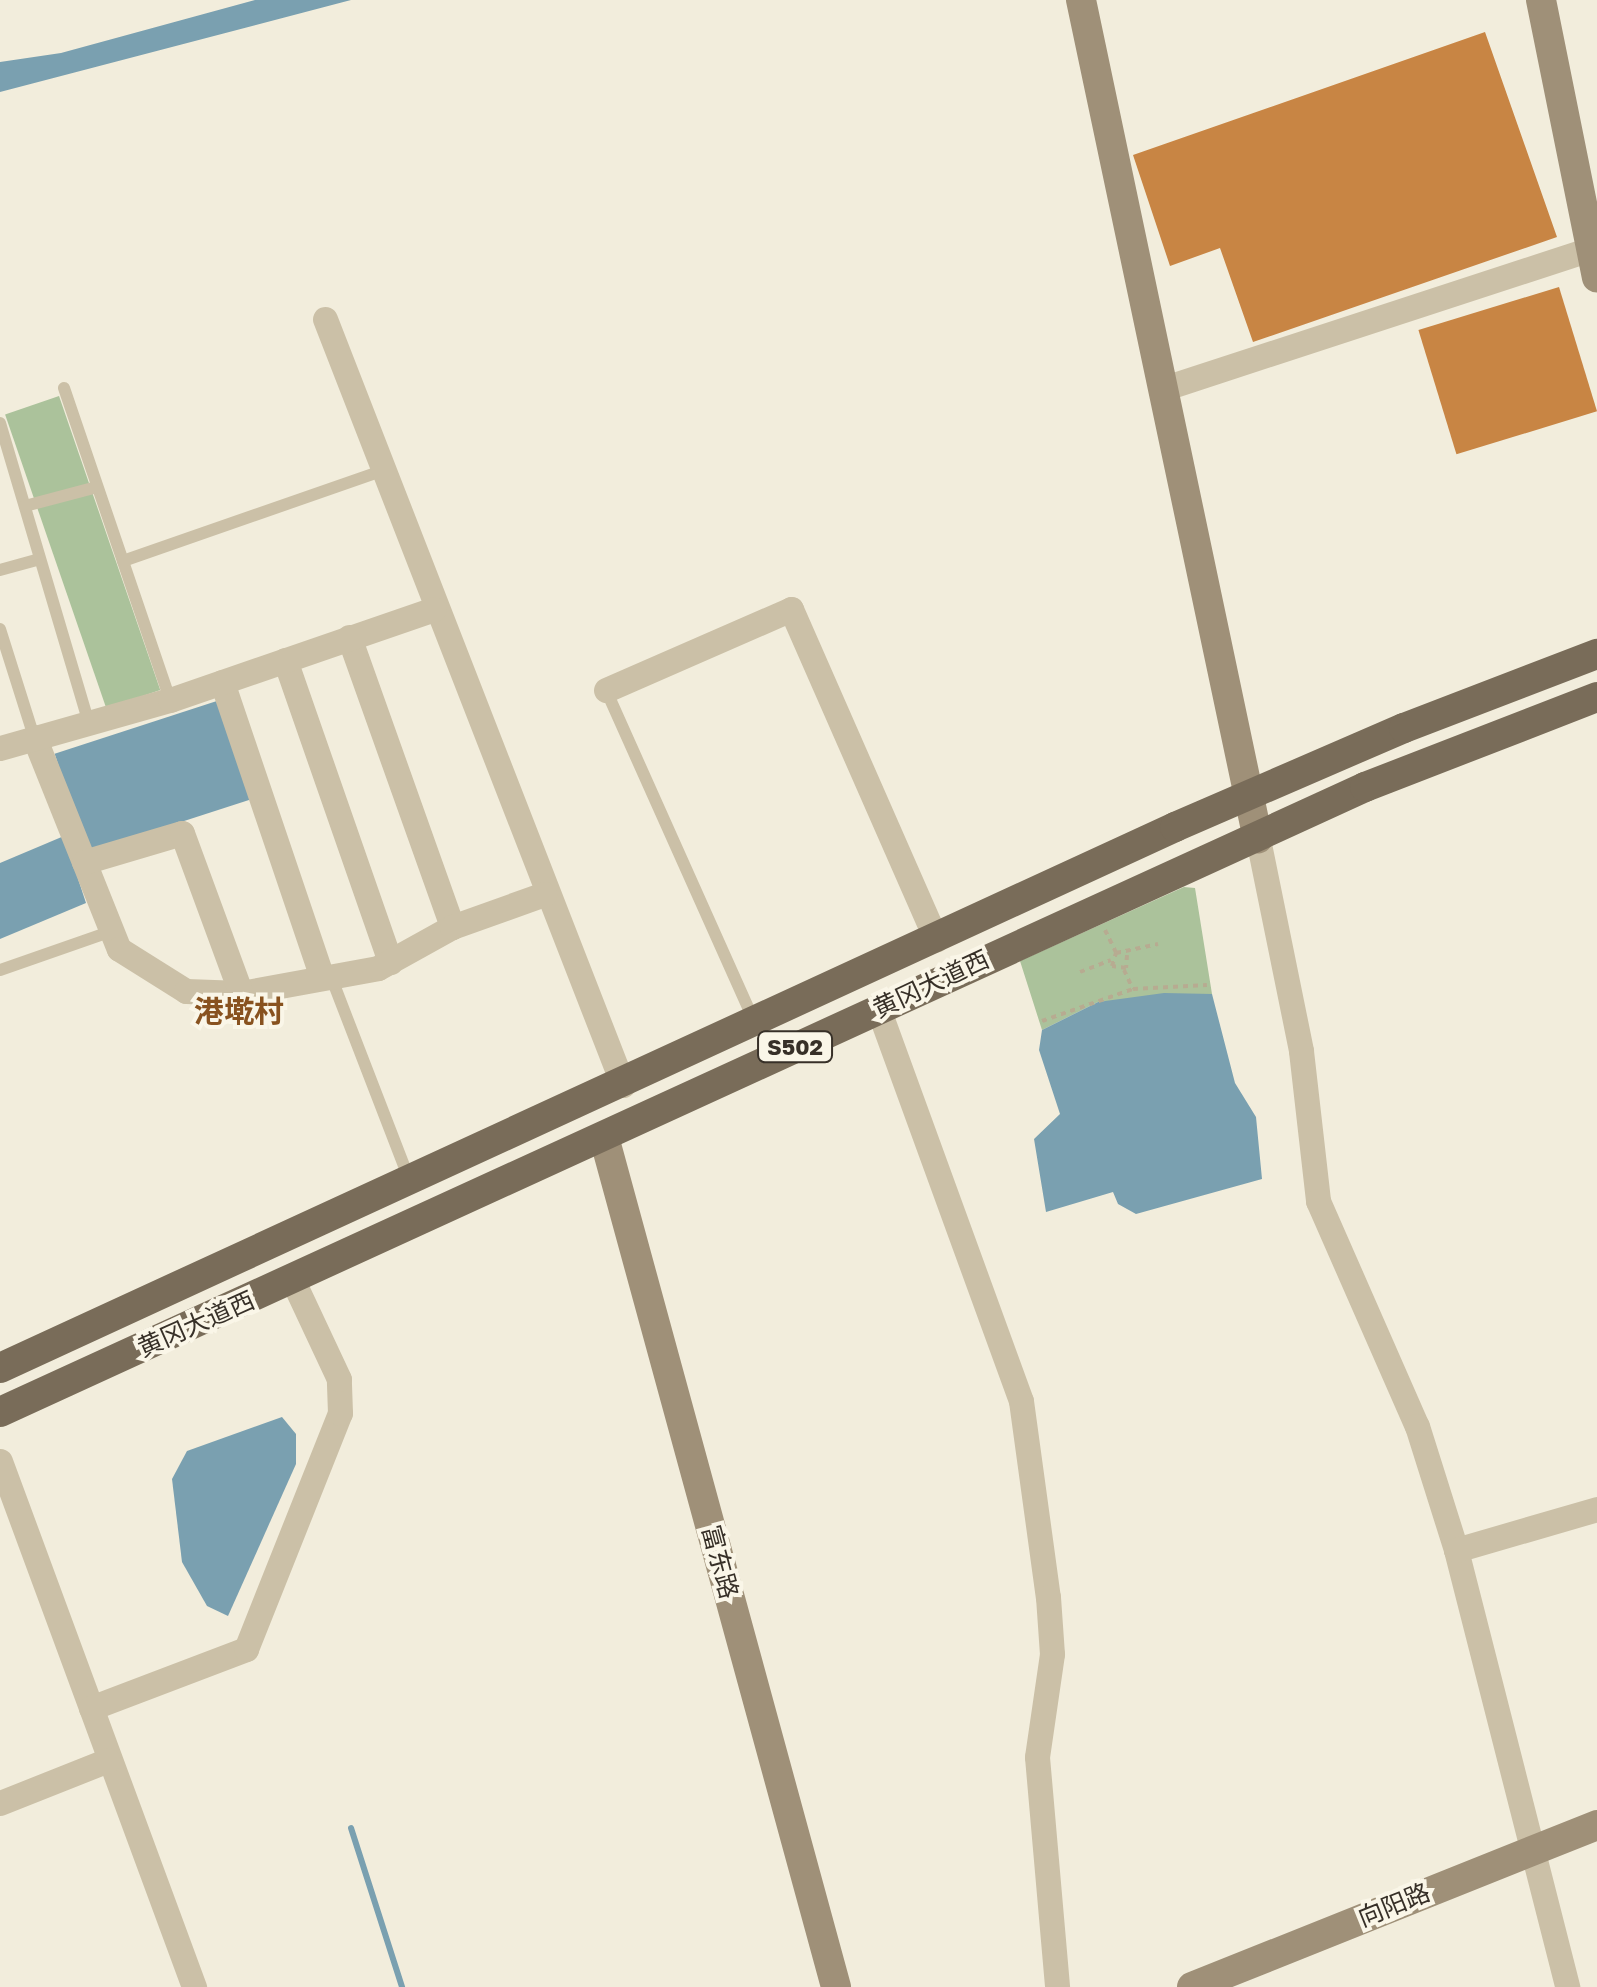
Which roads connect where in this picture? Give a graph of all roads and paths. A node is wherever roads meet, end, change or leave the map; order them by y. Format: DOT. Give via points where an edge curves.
graph roads {
  1 [pos="1081,0"];
  2 [pos="1540,0"];
  3 [pos="1594,263"];
  4 [pos="325,319"];
  5 [pos="64,388"];
  6 [pos="1162,389"];
  7 [pos="0,423"];
  8 [pos="382,471"];
  9 [pos="97,487"];
  10 [pos="24,506"];
  11 [pos="40,559"];
  12 [pos="122,561"];
  13 [pos="0,570"];
  14 [pos="434,608"];
  15 [pos="0,630"];
  16 [pos="349,637"];
  17 [pos="1597,654"];
  18 [pos="285,660"];
  19 [pos="222,682"];
  20 [pos="606,690"];
  21 [pos="1597,697"];
  22 [pos="170,700"];
  23 [pos="89,722"];
  24 [pos="34,737"];
  25 [pos="0,748"];
  26 [pos="1250,795"];
  27 [pos="1258,840"];
  28 [pos="84,862"];
  29 [pos="544,894"];
  30 [pos="1103,924"];
  31 [pos="452,926"];
  32 [pos="112,931"];
  33 [pos="936,940"];
  34 [pos="1158,944"];
  35 [pos="1116,953"];
  36 [pos="1127,955"];
  37 [pos="1111,960"];
  38 [pos="390,962"];
  39 [pos="0,970"];
  40 [pos="1124,970"];
  41 [pos="1080,972"];
  42 [pos="326,974"];
  43 [pos="1207,985"];
  44 [pos="1132,989"];
  45 [pos="241,993"];
  46 [pos="878,1008"];
  47 [pos="1042,1022"];
  48 [pos="755,1024"];
  49 [pos="623,1085"];
  50 [pos="604,1137"];
  51 [pos="410,1182"];
  52 [pos="292,1280"];
  53 [pos="0,1368"];
  54 [pos="0,1412"];
  55 [pos="0,1461"];
  56 [pos="1597,1509"];
  57 [pos="1456,1550"];
  58 [pos="91,1708"];
  59 [pos="108,1760"];
  60 [pos="0,1803"];
  61 [pos="1597,1825"];
  62 [pos="1531,1850"];
  63 [pos="194,1987"];
  64 [pos="836,1987"];
  65 [pos="1057,1987"];
  66 [pos="1192,1987"];
  67 [pos="1567,1987"];
  1 -- 6 [label="street"];
  2 -- 3 [label="street"];
  3 -- 6 [label="street"];
  4 -- 8 [label="street"];
  5 -- 9 [label="lane"];
  6 -- 26 [label="street"];
  7 -- 10 [label="lane"];
  8 -- 12 [label="lane"];
  8 -- 14 [label="street"];
  9 -- 10 [label="lane"];
  9 -- 12 [label="lane"];
  10 -- 11 [label="lane"];
  11 -- 13 [label="lane"];
  11 -- 23 [label="lane"];
  12 -- 22 [label="lane"];
  14 -- 16 [label="street"];
  14 -- 29 [label="street"];
  15 -- 24 [label="lane"];
  16 -- 18 [label="street"];
  16 -- 31 [label="street"];
  17 -- 26 [label="main road, 黄冈大道西 / S502"];
  18 -- 19 [label="street"];
  18 -- 38 [label="street"];
  19 -- 22 [label="street"];
  19 -- 42 [label="street"];
  20 -- 33 [label="street" via="791,610"];
  20 -- 48 [label="lane"];
  21 -- 27 [label="main road, 黄冈大道西 / S502" via="1365,787"];
  22 -- 23 [label="street"];
  23 -- 24 [label="street"];
  24 -- 25 [label="street"];
  24 -- 28 [label="street"];
  26 -- 27 [label="street"];
  26 -- 33 [label="main road, 黄冈大道西 / S502"];
  27 -- 46 [label="main road, 黄冈大道西 / S502"];
  27 -- 57 [label="street" via="1301,1051 1318,1201 1418,1426"];
  28 -- 32 [label="street"];
  28 -- 45 [label="street" via="182,833"];
  29 -- 31 [label="street"];
  29 -- 49 [label="street"];
  30 -- 35 [label="path"];
  31 -- 38 [label="street"];
  32 -- 39 [label="lane"];
  32 -- 45 [label="street" via="120,950 166,982 186,991"];
  33 -- 48 [label="main road, 黄冈大道西 / S502"];
  34 -- 36 [label="path"];
  35 -- 36 [label="path"];
  35 -- 37 [label="path"];
  36 -- 40 [label="path"];
  37 -- 40 [label="path"];
  37 -- 41 [label="path"];
  38 -- 42 [label="street"];
  40 -- 44 [label="path"];
  42 -- 45 [label="street"];
  42 -- 51 [label="lane"];
  43 -- 44 [label="path"];
  44 -- 47 [label="path"];
  46 -- 50 [label="main road, 黄冈大道西 / S502"];
  46 -- 65 [label="street" via="1022,1401 1052,1654 1037,1757"];
  48 -- 49 [label="main road, 黄冈大道西 / S502"];
  49 -- 51 [label="main road, 黄冈大道西 / S502"];
  50 -- 52 [label="main road, 黄冈大道西 / S502"];
  50 -- 64 [label="street, 富东路"];
  51 -- 53 [label="main road, 黄冈大道西 / S502"];
  52 -- 54 [label="main road, 黄冈大道西 / S502"];
  52 -- 58 [label="street" via="339,1379 340,1413 246,1649"];
  55 -- 58 [label="street"];
  56 -- 57 [label="street"];
  57 -- 62 [label="street"];
  58 -- 59 [label="street"];
  59 -- 60 [label="street"];
  59 -- 63 [label="street"];
  61 -- 62 [label="street, 向阳路"];
  62 -- 66 [label="street, 向阳路"];
  62 -- 67 [label="street"];
}
